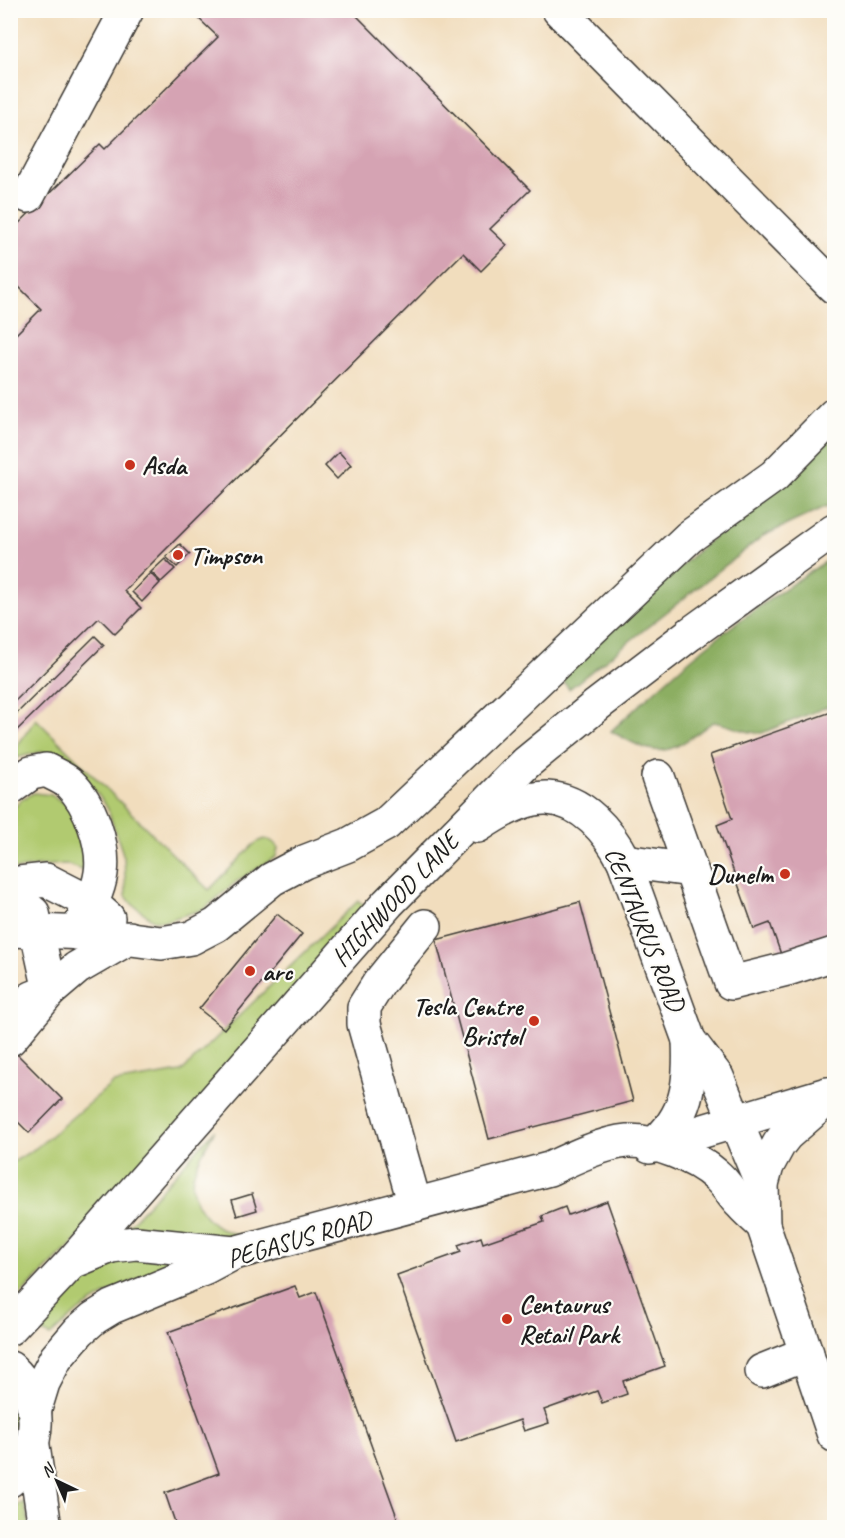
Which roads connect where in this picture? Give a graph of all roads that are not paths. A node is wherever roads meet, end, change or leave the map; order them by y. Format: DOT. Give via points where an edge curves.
graph roads {
  1 [pos="127,10"];
  2 [pos="559,10"];
  3 [pos="28,196"];
  4 [pos="834,287"];
  5 [pos="834,415"];
  6 [pos="834,530"];
  7 [pos="658,777"];
  8 [pos="10,788"];
  9 [pos="437,853"];
  10 [pos="624,861"];
  11 [pos="691,870"];
  12 [pos="10,884"];
  13 [pos="10,900"];
  14 [pos="92,903"];
  15 [pos="425,926"];
  16 [pos="24,931"];
  17 [pos="76,933"];
  18 [pos="129,938"];
  19 [pos="834,954"];
  20 [pos="50,991"];
  21 [pos="10,1008"];
  22 [pos="10,1039"];
  23 [pos="689,1040"];
  24 [pos="834,1092"];
  25 [pos="736,1120"];
  26 [pos="653,1145"];
  27 [pos="762,1184"];
  28 [pos="415,1205"];
  29 [pos="763,1225"];
  30 [pos="234,1253"];
  31 [pos="72,1262"];
  32 [pos="10,1328"];
  33 [pos="807,1353"];
  34 [pos="10,1368"];
  35 [pos="762,1371"];
  36 [pos="35,1408"];
  37 [pos="834,1435"];
  38 [pos="33,1446"];
  39 [pos="10,1480"];
  40 [pos="45,1527"];
  1 -- 3 [label="street"];
  2 -- 4 [label="street"];
  5 -- 18 [label="street" via="774,476 689,537 386,824 272,879 216,925 190,938 161,943"];
  6 -- 9 [label="street, HIGHWOOD LANE" via="597,705 526,763"];
  7 -- 11 [label="street"];
  8 -- 14 [label="street" via="31,773 46,770 70,784 96,827 100,848 101,873"];
  9 -- 10 [label="street, CENTAURUS ROAD" via="510,807 547,798 565,803 596,821"];
  9 -- 31 [label="street, HIGHWOOD LANE" via="388,903"];
  10 -- 11 [label="street"];
  10 -- 23 [label="street, CENTAURUS ROAD"];
  11 -- 19 [label="street" via="732,983"];
  12 -- 14 [label="street" via="46,880"];
  13 -- 16 [label="street" via="33,913"];
  14 -- 17 [label="street"];
  14 -- 18 [label="street"];
  15 -- 28 [label="street" via="364,1007 364,1024"];
  16 -- 17 [label="street"];
  16 -- 20 [label="street"];
  17 -- 18 [label="street"];
  18 -- 20 [label="street" via="77,968"];
  20 -- 21 [label="street"];
  20 -- 22 [label="street"];
  23 -- 25 [label="street, CENTAURUS ROAD" via="717,1077"];
  23 -- 26 [label="street, CENTAURUS ROAD" via="689,1082 684,1102 676,1120"];
  24 -- 25 [label="street, PEGASUS ROAD"];
  24 -- 27 [label="street, CENTAURUS ROAD" via="786,1135 771,1154"];
  25 -- 26 [label="street, PEGASUS ROAD"];
  25 -- 27 [label="street, CENTAURUS ROAD"];
  26 -- 28 [label="street, PEGASUS ROAD" via="632,1159 549,1169"];
  26 -- 29 [label="street, CENTAURUS ROAD" via="679,1152 714,1173"];
  27 -- 29 [label="street, CENTAURUS ROAD"];
  28 -- 30 [label="street, PEGASUS ROAD"];
  29 -- 33 [label="street, CENTAURUS ROAD"];
  30 -- 31 [label="street" via="124,1243"];
  30 -- 36 [label="street, PEGASUS ROAD" via="94,1318 56,1358"];
  31 -- 32 [label="street, HIGHWOOD LANE"];
  33 -- 35 [label="street"];
  33 -- 37 [label="street, CENTAURUS ROAD"];
  34 -- 36 [label="street" via="23,1380"];
  36 -- 38 [label="street"];
  38 -- 39 [label="street"];
  38 -- 40 [label="street"];
}
